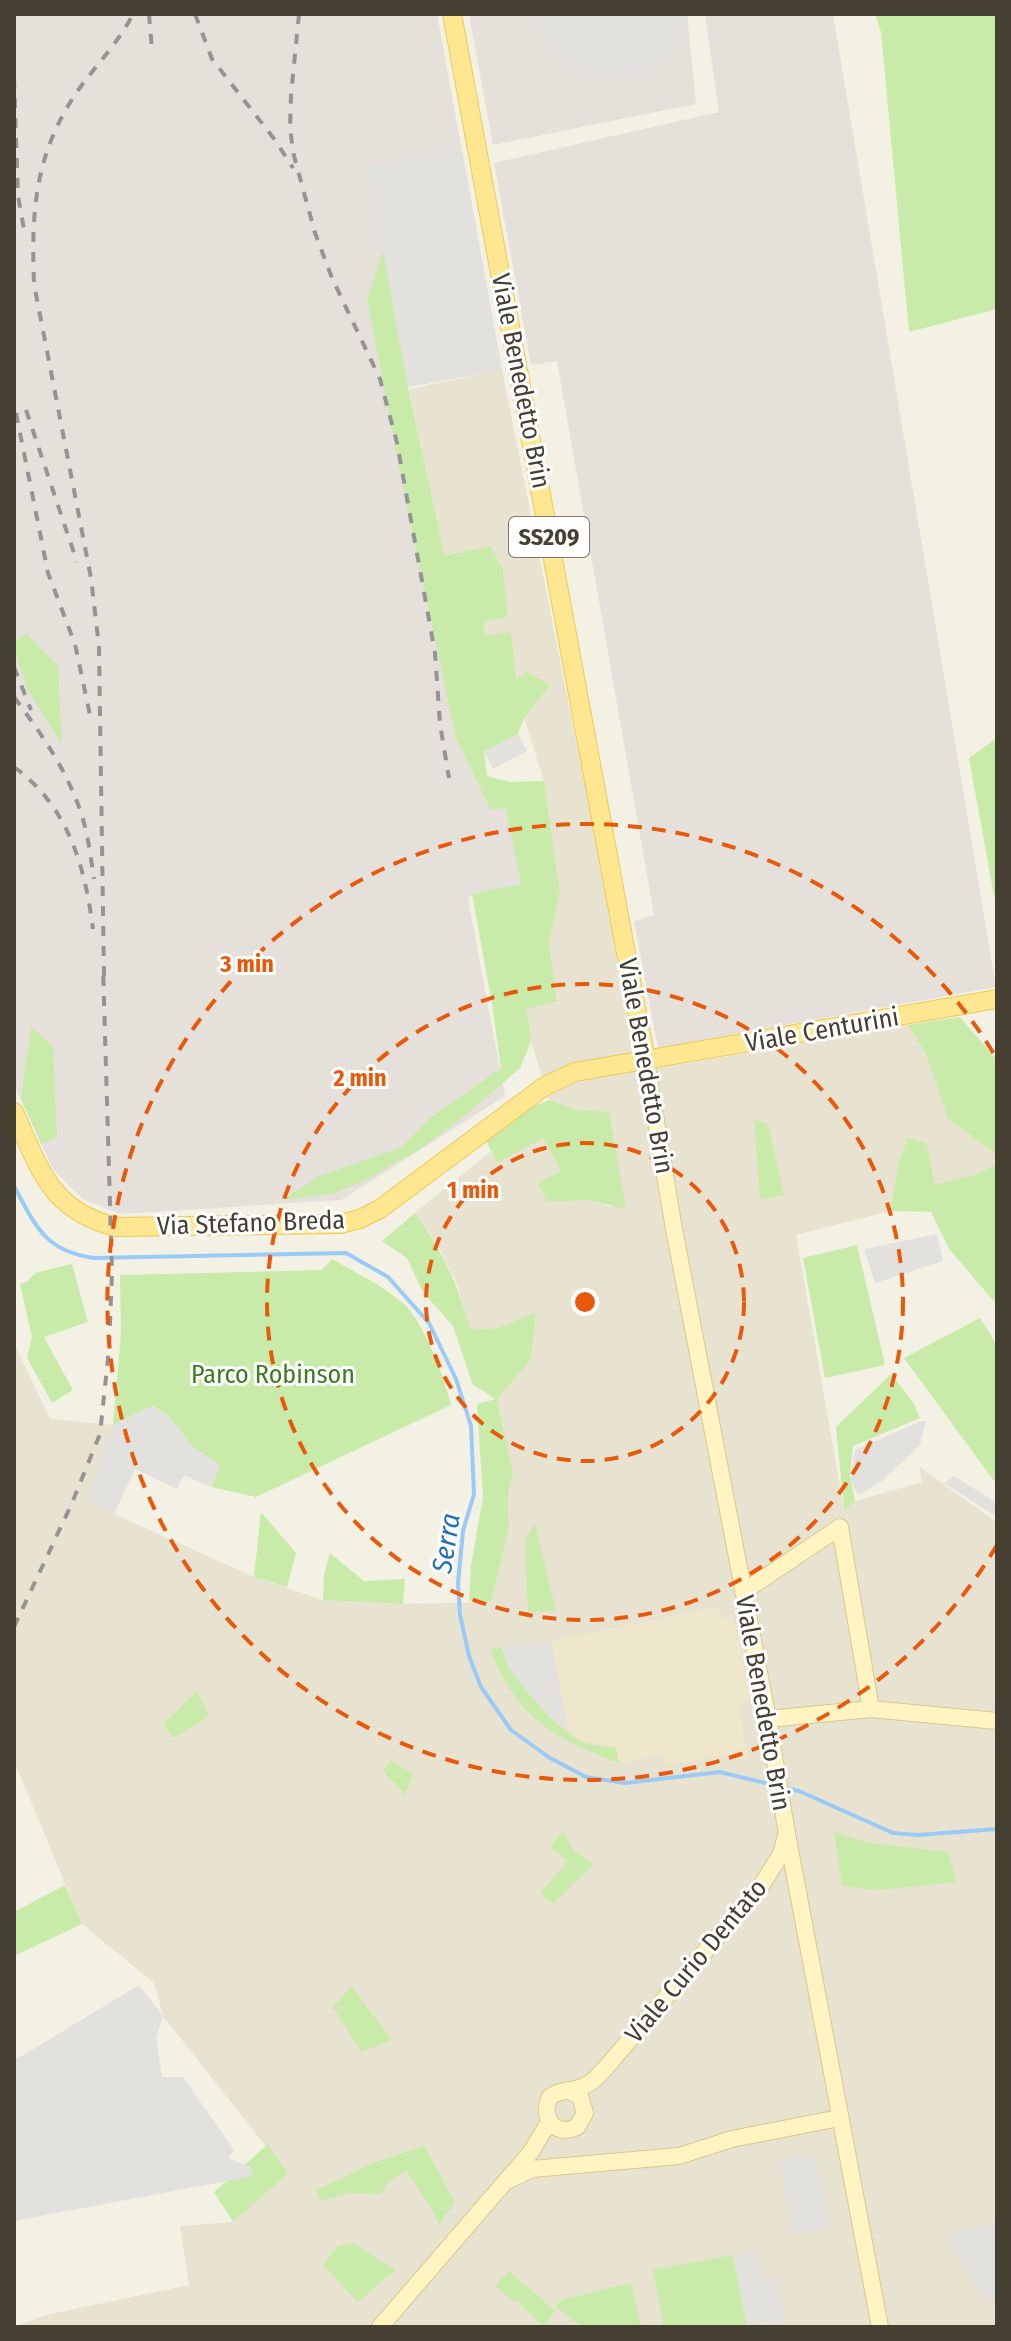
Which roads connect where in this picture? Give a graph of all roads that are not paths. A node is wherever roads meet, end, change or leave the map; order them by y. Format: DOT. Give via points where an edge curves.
graph roads {
  1 [pos="452,14"];
  2 [pos="997,999"];
  3 [pos="646,1061"];
  4 [pos="14,1112"];
  5 [pos="743,1592"];
  6 [pos="871,1709"];
  7 [pos="768,1719"];
  8 [pos="997,1721"];
  9 [pos="787,1834"];
  10 [pos="594,2080"];
  11 [pos="568,2090"];
  12 [pos="585,2108"];
  13 [pos="839,2118"];
  14 [pos="554,2126"];
  15 [pos="507,2181"];
  16 [pos="380,2327"];
  17 [pos="880,2327"];
  1 -- 3 [label="main road, Viale Benedetto Brin / SS209"];
  2 -- 3 [label="main road, Viale Centurini"];
  3 -- 4 [label="main road, Via Stefano Breda" via="559,1078 380,1209 340,1224 116,1227 90,1220 47,1184"];
  3 -- 5 [label="street, Viale Benedetto Brin"];
  5 -- 6 [label="street" via="840,1527"];
  5 -- 7 [label="street, Viale Benedetto Brin"];
  6 -- 7 [label="street"];
  6 -- 8 [label="street"];
  7 -- 9 [label="street, Viale Benedetto Brin"];
  9 -- 10 [label="street, Viale Curio Dentato" via="761,1886"];
  9 -- 13 [label="street, Viale Benedetto Brin"];
  10 -- 11 [label="street, Viale Curio Dentato"];
  10 -- 12 [label="street, Viale Curio Dentato"];
  11 -- 12 [label="street" via="580,2096"];
  11 -- 14 [label="street" via="550,2097 545,2109"];
  12 -- 14 [label="street" via="577,2127"];
  13 -- 15 [label="street" via="732,2139 679,2156 532,2169"];
  13 -- 17 [label="street, Viale Benedetto Brin"];
  14 -- 15 [label="street"];
  15 -- 16 [label="street"];
}
